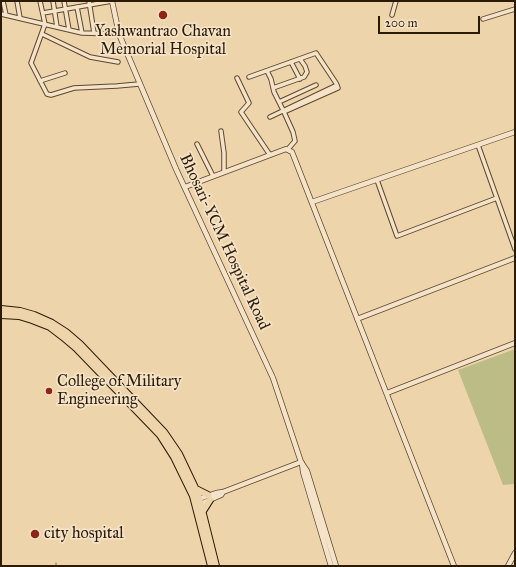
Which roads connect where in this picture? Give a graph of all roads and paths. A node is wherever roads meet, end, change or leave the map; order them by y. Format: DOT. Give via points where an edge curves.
graph roads {
  1 [pos="3,1"];
  2 [pos="17,1"];
  3 [pos="40,1"];
  4 [pos="53,1"];
  5 [pos="64,1"];
  6 [pos="112,1"];
  7 [pos="396,1"];
  8 [pos="89,3"];
  9 [pos="77,7"];
  10 [pos="65,9"];
  11 [pos="515,9"];
  12 [pos="55,11"];
  13 [pos="1,14"];
  14 [pos="43,14"];
  15 [pos="6,15"];
  16 [pos="392,15"];
  17 [pos="20,18"];
  18 [pos="483,19"];
  19 [pos="45,24"];
  20 [pos="57,27"];
  21 [pos="69,30"];
  22 [pos="82,33"];
  23 [pos="42,34"];
  24 [pos="94,34"];
  25 [pos="119,34"];
  26 [pos="300,59"];
  27 [pos="118,62"];
  28 [pos="291,62"];
  29 [pos="267,71"];
  30 [pos="66,73"];
  31 [pos="249,77"];
  32 [pos="237,78"];
  33 [pos="300,79"];
  34 [pos="40,80"];
  35 [pos="139,84"];
  36 [pos="316,85"];
  37 [pos="273,88"];
  38 [pos="279,102"];
  39 [pos="283,111"];
  40 [pos="270,118"];
  41 [pos="221,131"];
  42 [pos="515,132"];
  43 [pos="197,144"];
  44 [pos="478,145"];
  45 [pos="288,149"];
  46 [pos="270,155"];
  47 [pos="224,172"];
  48 [pos="213,176"];
  49 [pos="377,180"];
  50 [pos="185,187"];
  51 [pos="497,198"];
  52 [pos="312,202"];
  53 [pos="515,248"];
  54 [pos="515,258"];
  55 [pos="1,309"];
  56 [pos="1,315"];
  57 [pos="357,319"];
  58 [pos="515,343"];
  59 [pos="387,393"];
  60 [pos="302,462"];
  61 [pos="196,489"];
  62 [pos="209,498"];
  63 [pos="197,502"];
  64 [pos="203,511"];
  65 [pos="515,553"];
  66 [pos="211,566"];
  67 [pos="216,566"];
  68 [pos="331,566"];
  69 [pos="336,566"];
  70 [pos="454,566"];
  71 [pos="508,566"];
  1 -- 15 [label="street"];
  2 -- 17 [label="street"];
  3 -- 14 [label="street"];
  4 -- 12 [label="street"];
  5 -- 10 [label="street"];
  6 -- 8 [label="street"];
  6 -- 25 [label="street, Bhosari-YCM Hospital Road"];
  7 -- 16 [label="street"];
  8 -- 9 [label="street"];
  8 -- 24 [label="street"];
  9 -- 10 [label="street"];
  9 -- 22 [label="street"];
  10 -- 12 [label="street"];
  10 -- 21 [label="street"];
  11 -- 18 [label="street"];
  12 -- 14 [label="street"];
  12 -- 20 [label="street"];
  13 -- 15 [label="street"];
  14 -- 19 [label="street"];
  15 -- 17 [label="street"];
  17 -- 19 [label="street"];
  19 -- 20 [label="street"];
  19 -- 23 [label="street"];
  20 -- 21 [label="street"];
  21 -- 22 [label="street"];
  22 -- 24 [label="street"];
  23 -- 27 [label="street" via="90,57"];
  23 -- 34 [label="street" via="31,63"];
  24 -- 25 [label="street"];
  25 -- 35 [label="street, Bhosari-YCM Hospital Road"];
  26 -- 28 [label="street"];
  26 -- 33 [label="street" via="307,72"];
  26 -- 39 [label="street" via="316,53 338,88"];
  28 -- 29 [label="street"];
  28 -- 33 [label="street"];
  29 -- 31 [label="street"];
  29 -- 37 [label="street"];
  30 -- 34 [label="street"];
  32 -- 46 [label="street" via="249,103 241,112"];
  33 -- 37 [label="street"];
  34 -- 35 [label="street" via="49,95 74,88"];
  35 -- 50 [label="street, Bhosari-YCM Hospital Road"];
  36 -- 38 [label="street"];
  37 -- 38 [label="street"];
  38 -- 39 [label="street"];
  39 -- 40 [label="street"];
  39 -- 45 [label="street" via="295,142"];
  41 -- 47 [label="street"];
  42 -- 44 [label="street"];
  43 -- 48 [label="street"];
  44 -- 49 [label="street"];
  44 -- 51 [label="street"];
  45 -- 46 [label="street"];
  45 -- 52 [label="street" via="293,154"];
  46 -- 47 [label="street"];
  47 -- 48 [label="street"];
  48 -- 50 [label="street"];
  49 -- 51 [label="street" via="397,236"];
  49 -- 52 [label="street"];
  50 -- 60 [label="street, Bhosari-YCM Hospital Road" via="273,378"];
  51 -- 53 [label="street"];
  52 -- 57 [label="street"];
  54 -- 57 [label="street"];
  55 -- 61 [label="highway" via="34,315 52,323 80,344 164,432 179,454"];
  56 -- 63 [label="highway" via="32,320 50,328 76,348 160,435"];
  57 -- 59 [label="street"];
  58 -- 59 [label="street"];
  59 -- 70 [label="street"];
  60 -- 62 [label="street"];
  60 -- 68 [label="street" via="302,472"];
  60 -- 69 [label="street"];
  61 -- 62 [label="highway"];
  61 -- 63 [label="highway"];
  62 -- 63 [label="street"];
  62 -- 64 [label="highway"];
  63 -- 64 [label="highway"];
  63 -- 66 [label="highway"];
  64 -- 67 [label="highway"];
  65 -- 71 [label="street"];
}
